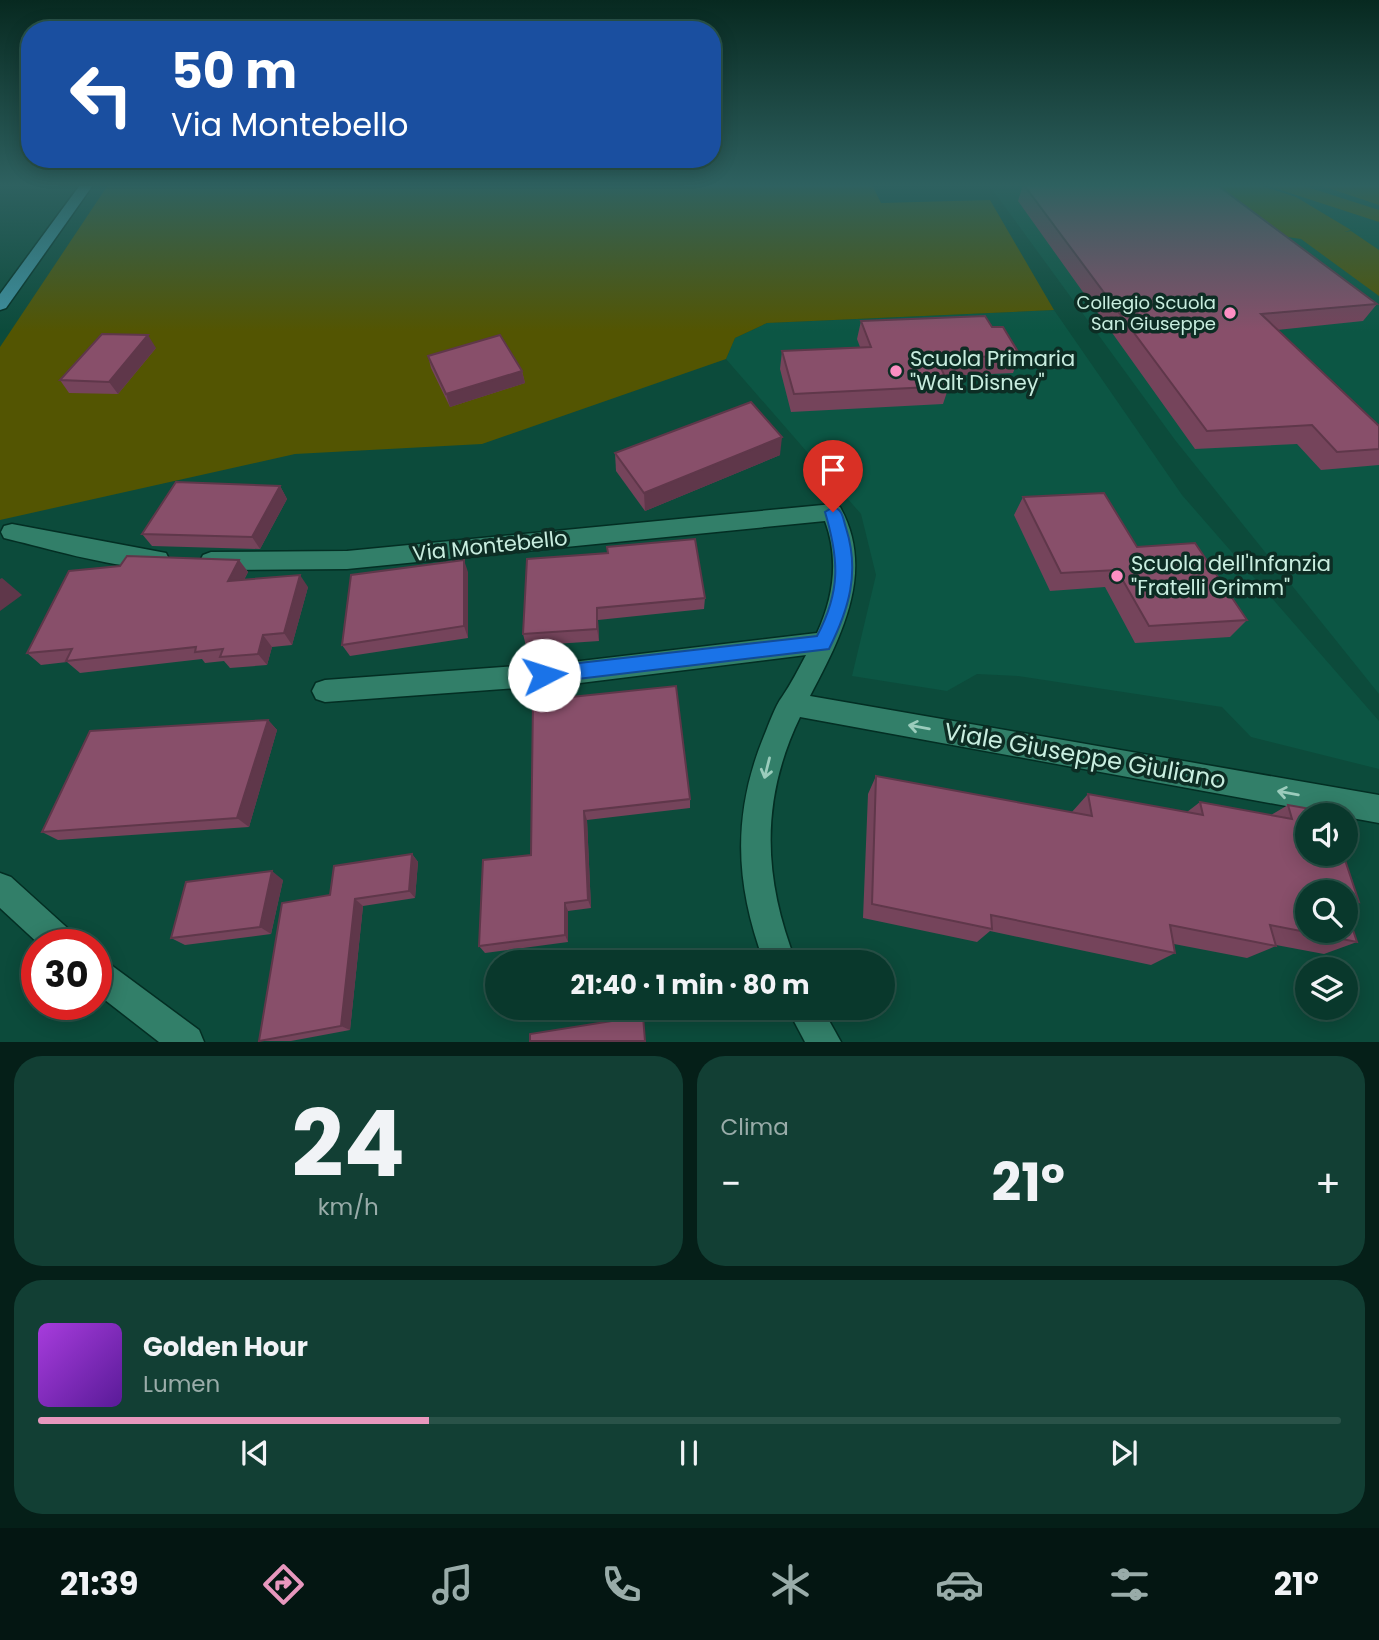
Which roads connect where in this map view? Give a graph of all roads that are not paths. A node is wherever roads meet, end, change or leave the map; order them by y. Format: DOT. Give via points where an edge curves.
graph roads {
  1 [pos="52,234"];
  2 [pos="0,305"];
  3 [pos="12,532"];
  4 [pos="823,643"];
  5 [pos="325,691"];
  6 [pos="791,704"];
  7 [pos="1379,809"];
  8 [pos="0,888"];
  9 [pos="45,929"];
  10 [pos="776,950"];
  11 [pos="112,985"];
  12 [pos="811,1020"];
  13 [pos="187,1041"];
  14 [pos="824,1041"];
  1 -- 2 [label="main road"];
  3 -- 4 [label="street, Via Montebello" via="125,556 185,561 347,560 833,512 844,549 845,580 836,618"];
  4 -- 5 [label="street" via="572,673"];
  4 -- 6 [label="street, Via Montebello"];
  7 -- 6 [label="street, Viale Giuseppe Giuliano, one-way"];
  6 -- 10 [label="street, Via Montebello, one-way" via="770,754 758,802 754,855 760,904"];
  8 -- 9 [label="street"];
  11 -- 13 [label="street"];
  12 -- 14 [label="street"];
}
